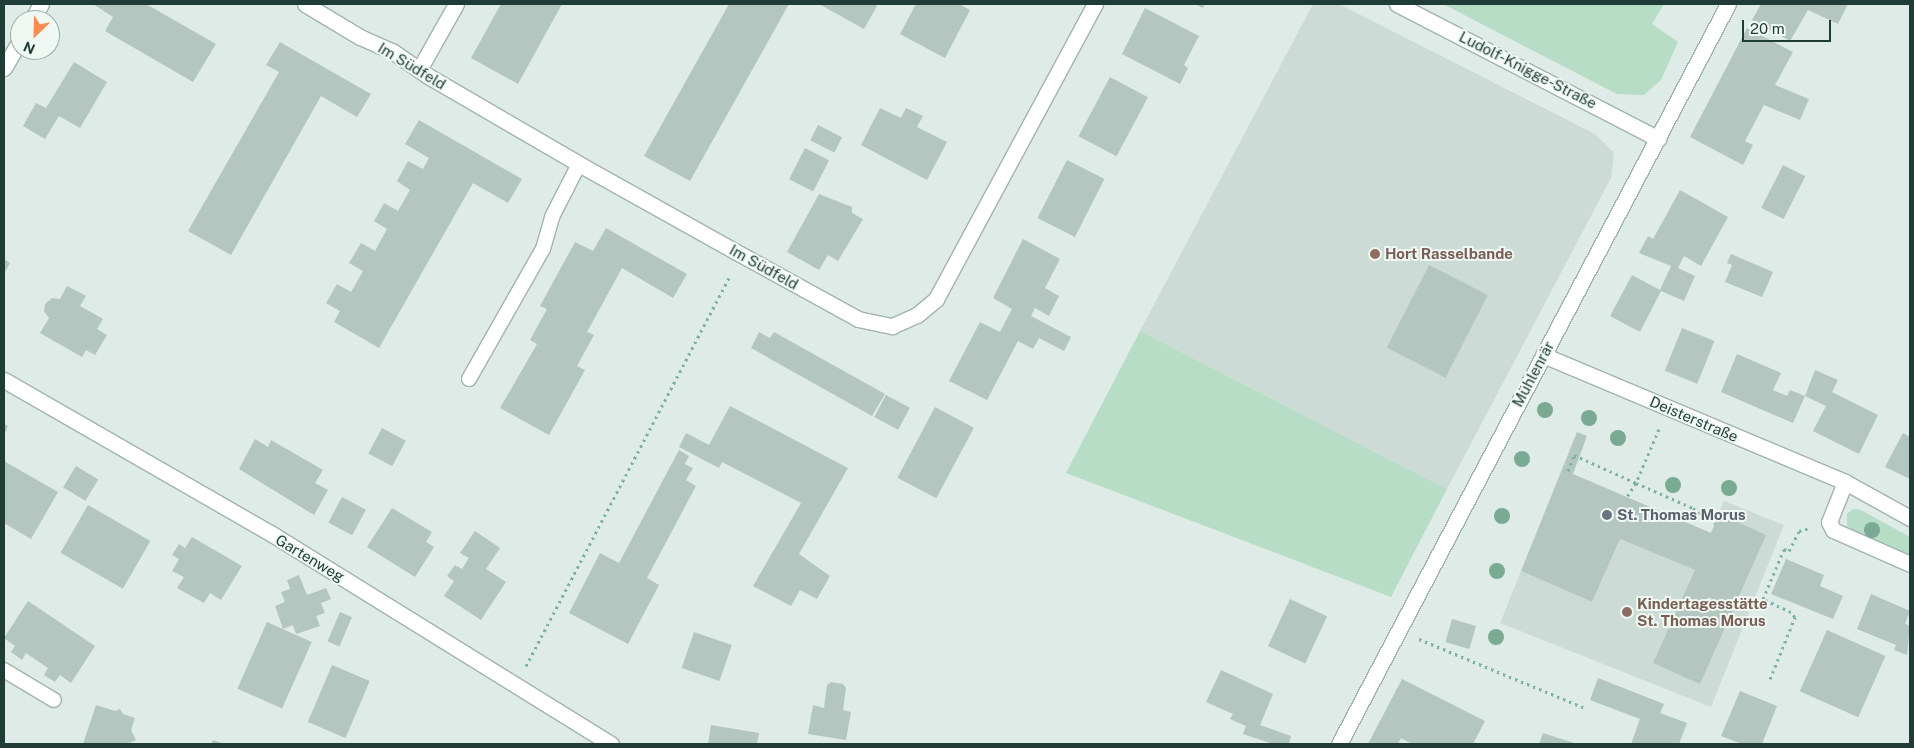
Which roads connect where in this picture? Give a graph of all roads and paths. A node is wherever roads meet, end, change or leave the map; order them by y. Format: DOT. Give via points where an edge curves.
graph roads {
  1 [pos="305,4"];
  2 [pos="456,4"];
  3 [pos="1095,4"];
  4 [pos="1397,4"];
  5 [pos="1728,4"];
  6 [pos="420,68"];
  7 [pos="1658,139"];
  8 [pos="579,164"];
  9 [pos="740,254"];
  10 [pos="1543,355"];
  11 [pos="469,379"];
  12 [pos="4,380"];
  13 [pos="1669,408"];
  14 [pos="1568,471"];
  15 [pos="1845,482"];
  16 [pos="1636,483"];
  17 [pos="1627,497"];
  18 [pos="1910,518"];
  19 [pos="1829,522"];
  20 [pos="1715,524"];
  21 [pos="1910,564"];
  22 [pos="1399,630"];
  23 [pos="4,670"];
  24 [pos="1770,679"];
  25 [pos="516,684"];
  26 [pos="54,700"];
  27 [pos="1585,708"];
  28 [pos="611,744"];
  29 [pos="1340,744"];
  1 -- 6 [label="street, Im Südfeld"];
  2 -- 6 [label="street"];
  3 -- 9 [label="street, Im Südfeld" via="936,299 918,315 892,326 858,319"];
  4 -- 7 [label="street, Ludolf-Knigge-Straße"];
  5 -- 7 [label="street, Mühlenrär"];
  6 -- 8 [label="street, Im Südfeld" via="428,76"];
  7 -- 10 [label="street, Mühlenrär"];
  8 -- 9 [label="street, Im Südfeld"];
  8 -- 11 [label="lane" via="552,217 544,249"];
  9 -- 25 [label="path"];
  10 -- 13 [label="street, Deisterstraße"];
  10 -- 22 [label="street, Mühlenrär"];
  12 -- 25 [label="street, Gartenweg" via="272,534"];
  13 -- 15 [label="street, Deisterstraße"];
  13 -- 16 [label="path"];
  14 -- 16 [label="path" via="1574,455"];
  15 -- 18 [label="street, Deisterstraße"];
  15 -- 19 [label="street"];
  16 -- 17 [label="path"];
  16 -- 20 [label="path" via="1693,508"];
  19 -- 21 [label="street" via="1842,536"];
  19 -- 24 [label="path" via="1799,530 1789,551 1784,549 1763,599 1791,612 1794,617"];
  22 -- 27 [label="path"];
  22 -- 29 [label="street, Mühlenrär"];
  23 -- 26 [label="lane"];
  25 -- 28 [label="street, Gartenweg"];
}
